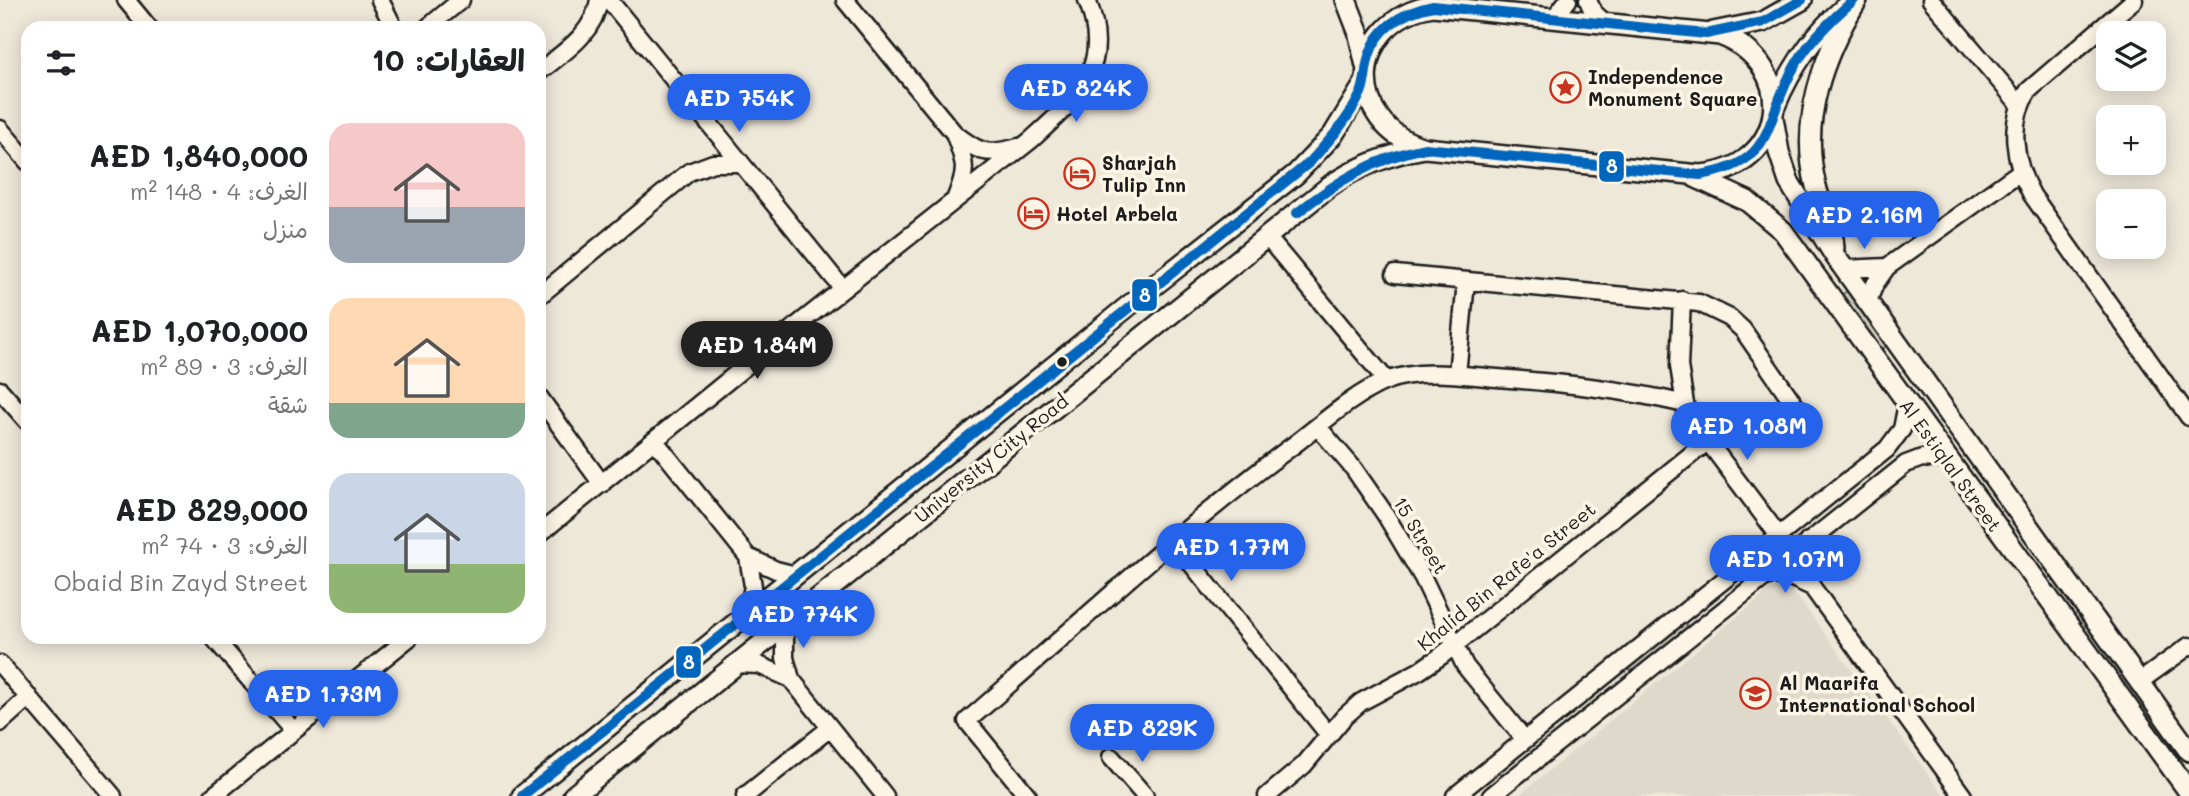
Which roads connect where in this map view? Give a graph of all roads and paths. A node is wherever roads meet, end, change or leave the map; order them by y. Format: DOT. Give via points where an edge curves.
graph roads {
  1 [pos="126,0"];
  2 [pos="380,0"];
  3 [pos="461,0"];
  4 [pos="599,0"];
  5 [pos="609,0"];
  6 [pos="845,0"];
  7 [pos="1087,0"];
  8 [pos="1346,0"];
  9 [pos="1425,0"];
  10 [pos="1568,0"];
  11 [pos="1588,0"];
  12 [pos="1802,0"];
  13 [pos="1855,0"];
  14 [pos="1931,0"];
  15 [pos="2134,0"];
  16 [pos="1448,7"];
  17 [pos="1554,18"];
  18 [pos="143,21"];
  19 [pos="392,21"];
  20 [pos="436,21"];
  21 [pos="1605,23"];
  22 [pos="1706,34"];
  23 [pos="546,66"];
  24 [pos="1366,76"];
  25 [pos="2020,105"];
  26 [pos="1774,112"];
  27 [pos="0,129"];
  28 [pos="954,133"];
  29 [pos="1025,145"];
  30 [pos="1424,148"];
  31 [pos="21,154"];
  32 [pos="739,163"];
  33 [pos="2021,171"];
  34 [pos="1684,174"];
  35 [pos="954,201"];
  36 [pos="1267,237"];
  37 [pos="1839,263"];
  38 [pos="1887,267"];
  39 [pos="1395,274"];
  40 [pos="1466,282"];
  41 [pos="843,289"];
  42 [pos="546,290"];
  43 [pos="1682,300"];
  44 [pos="1867,303"];
  45 [pos="1457,374"];
  46 [pos="1387,381"];
  47 [pos="0,390"];
  48 [pos="1685,404"];
  49 [pos="1907,404"];
  50 [pos="546,407"];
  51 [pos="1799,411"];
  52 [pos="21,414"];
  53 [pos="2189,417"];
  54 [pos="1318,427"];
  55 [pos="1964,439"];
  56 [pos="655,441"];
  57 [pos="1709,441"];
  58 [pos="1947,460"];
  59 [pos="601,484"];
  60 [pos="1824,499"];
  61 [pos="546,528"];
  62 [pos="1822,529"];
  63 [pos="1779,536"];
  64 [pos="1808,541"];
  65 [pos="1174,542"];
  66 [pos="748,557"];
  67 [pos="796,575"];
  68 [pos="1767,575"];
  69 [pos="1812,587"];
  70 [pos="747,615"];
  71 [pos="785,625"];
  72 [pos="219,644"];
  73 [pos="401,644"];
  74 [pos="2189,646"];
  75 [pos="1454,647"];
  76 [pos="0,664"];
  77 [pos="736,664"];
  78 [pos="791,679"];
  79 [pos="2138,682"];
  80 [pos="29,697"];
  81 [pos="0,723"];
  82 [pos="830,728"];
  83 [pos="293,730"];
  84 [pos="1328,734"];
  85 [pos="1525,740"];
  86 [pos="2189,751"];
  87 [pos="1111,757"];
  88 [pos="2189,792"];
  89 [pos="113,796"];
  90 [pos="213,796"];
  91 [pos="522,796"];
  92 [pos="573,796"];
  93 [pos="745,796"];
  94 [pos="885,796"];
  95 [pos="1028,796"];
  96 [pos="1145,796"];
  97 [pos="1267,796"];
  98 [pos="1455,796"];
  99 [pos="1491,796"];
  100 [pos="1963,796"];
  1 -- 18 [label="street"];
  2 -- 19 [label="street"];
  3 -- 20 [label="street"];
  4 -- 23 [label="street" via="585,33"];
  5 -- 32 [label="street"];
  6 -- 28 [label="street"];
  7 -- 29 [label="street" via="1096,32 1089,74 1072,103"];
  8 -- 24 [label="main road" via="1359,31"];
  9 -- 16 [label="main road"];
  10 -- 17 [label="street"];
  11 -- 21 [label="street"];
  12 -- 22 [label="main road" via="1763,22"];
  13 -- 26 [label="main road" via="1808,45"];
  13 -- 37 [label="main road" via="1826,57 1812,116 1813,174"];
  14 -- 25 [label="street"];
  15 -- 25 [label="street" via="2035,83"];
  16 -- 17 [label="main road"];
  16 -- 24 [label="main road, University City Road" via="1419,8 1393,21 1375,43"];
  17 -- 21 [label="main road"];
  21 -- 22 [label="main road"];
  22 -- 26 [label="main road, Al Estiqlal Street" via="1735,41 1754,55 1768,75"];
  24 -- 30 [label="main road" via="1379,120 1399,138"];
  24 -- 67 [label="main road, University City Road" via="1333,135 1296,174"];
  25 -- 33 [label="street" via="2015,138"];
  26 -- 34 [label="main road" via="1759,148 1740,164 1717,174"];
  26 -- 37 [label="main road, Al Estiqlal Street" via="1789,182"];
  27 -- 31 [label="street"];
  28 -- 29 [label="street" via="986,153"];
  28 -- 35 [label="street" via="965,170"];
  29 -- 35 [label="street"];
  30 -- 34 [label="main road"];
  30 -- 36 [label="main road, University City Road" via="1354,171"];
  32 -- 41 [label="street"];
  32 -- 42 [label="street" via="713,163 689,172"];
  33 -- 38 [label="street"];
  33 -- 53 [label="street" via="2032,195"];
  34 -- 49 [label="main road, Al Estiqlal Street" via="1747,201 1772,219"];
  35 -- 41 [label="street"];
  36 -- 46 [label="street"];
  36 -- 71 [label="main road, University City Road"];
  37 -- 38 [label="street"];
  37 -- 44 [label="main road, Al Estiqlal Street"];
  38 -- 44 [label="street"];
  39 -- 40 [label="street"];
  40 -- 43 [label="street"];
  40 -- 45 [label="street"];
  41 -- 56 [label="street"];
  43 -- 48 [label="street" via="1679,366"];
  43 -- 51 [label="street" via="1716,309 1744,330"];
  44 -- 55 [label="main road, Al Estiqlal Street"];
  45 -- 46 [label="street"];
  45 -- 48 [label="street" via="1600,387"];
  46 -- 54 [label="street"];
  47 -- 52 [label="street"];
  48 -- 57 [label="street"];
  49 -- 55 [label="main road" via="1915,399 1924,401 1945,427"];
  49 -- 58 [label="main road, Al Estiqlal Street"];
  49 -- 60 [label="street" via="1902,429 1893,443"];
  50 -- 59 [label="street"];
  54 -- 65 [label="street"];
  54 -- 75 [label="street, 15 Street" via="1385,514 1423,578"];
  55 -- 79 [label="main road, Al Estiqlal Street"];
  56 -- 59 [label="street"];
  56 -- 66 [label="street"];
  57 -- 63 [label="street"];
  57 -- 75 [label="street, Khalid Bin Rafe'a Street"];
  58 -- 62 [label="street" via="1930,457 1906,464"];
  58 -- 88 [label="main road, Al Estiqlal Street"];
  59 -- 61 [label="street"];
  60 -- 62 [label="street" via="1830,509"];
  60 -- 63 [label="street"];
  62 -- 64 [label="street"];
  63 -- 85 [label="street"];
  64 -- 68 [label="street"];
  64 -- 69 [label="street" via="1805,565"];
  65 -- 84 [label="street"];
  65 -- 95 [label="street" via="967,721"];
  66 -- 67 [label="street"];
  66 -- 70 [label="street" via="753,586"];
  67 -- 70 [label="main road, University City Road"];
  68 -- 69 [label="street" via="1790,577"];
  68 -- 99 [label="street"];
  69 -- 100 [label="street"];
  70 -- 91 [label="main road, University City Road"];
  71 -- 77 [label="main road, University City Road"];
  71 -- 78 [label="street" via="785,657"];
  72 -- 83 [label="street"];
  73 -- 83 [label="street"];
  74 -- 79 [label="street"];
  75 -- 84 [label="street, Khalid Bin Rafe'a Street" via="1361,702"];
  75 -- 85 [label="street, 15 Street"];
  76 -- 80 [label="street"];
  77 -- 78 [label="street" via="759,665"];
  77 -- 92 [label="main road, University City Road"];
  78 -- 82 [label="street"];
  79 -- 86 [label="main road, Al Estiqlal Street"];
  80 -- 81 [label="street"];
  80 -- 89 [label="street"];
  82 -- 93 [label="street"];
  82 -- 94 [label="street"];
  83 -- 90 [label="street"];
  84 -- 97 [label="street, Khalid Bin Rafe'a Street" via="1304,765"];
  85 -- 98 [label="street"];
  87 -- 96 [label="street"];
}
